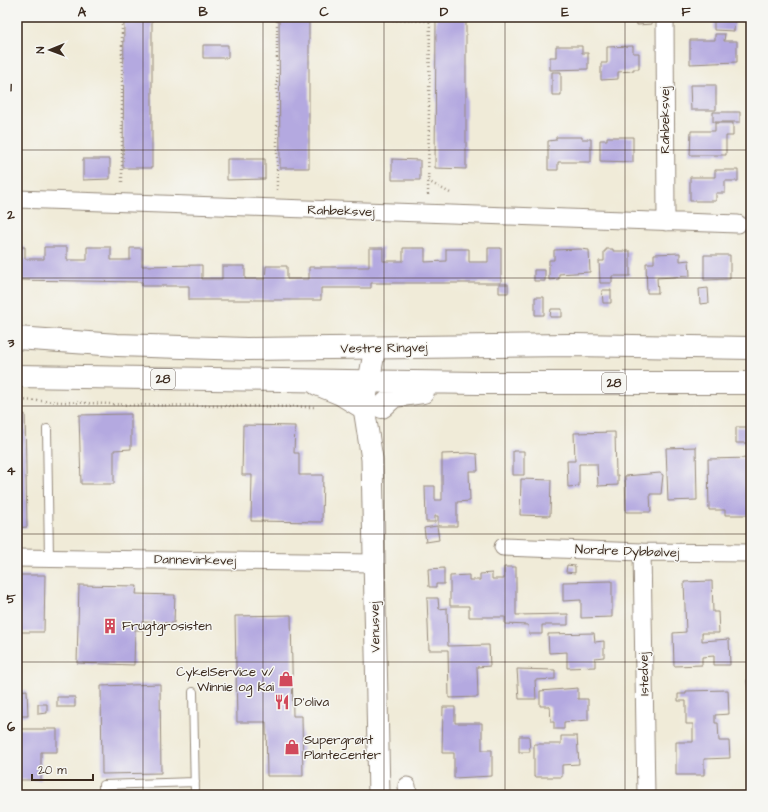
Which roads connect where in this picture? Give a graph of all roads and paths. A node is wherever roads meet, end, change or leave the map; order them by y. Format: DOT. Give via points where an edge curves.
graph roads {
  1 [pos="122,17"];
  2 [pos="277,17"];
  3 [pos="381,17"];
  4 [pos="430,17"];
  5 [pos="665,17"];
  6 [pos="430,21"];
  7 [pos="17,199"];
  8 [pos="122,203"];
  9 [pos="277,209"];
  10 [pos="428,214"];
  11 [pos="666,222"];
  12 [pos="738,224"];
  13 [pos="17,338"];
  14 [pos="17,343"];
  15 [pos="117,346"];
  16 [pos="375,348"];
  17 [pos="751,348"];
  18 [pos="17,376"];
  19 [pos="369,380"];
  20 [pos="308,381"];
  21 [pos="478,383"];
  22 [pos="751,383"];
  23 [pos="17,400"];
  24 [pos="316,407"];
  25 [pos="373,407"];
  26 [pos="47,429"];
  27 [pos="503,547"];
  28 [pos="642,552"];
  29 [pos="751,553"];
  30 [pos="17,558"];
  31 [pos="49,558"];
  32 [pos="373,563"];
  33 [pos="194,692"];
  34 [pos="195,782"];
  35 [pos="103,795"];
  36 [pos="195,795"];
  37 [pos="379,795"];
  38 [pos="646,795"];
  1 -- 8 [label="path"];
  2 -- 9 [label="path"];
  3 -- 6 [label="path" via="388,20"];
  4 -- 6 [label="path"];
  5 -- 11 [label="street, Rahbeksvej"];
  6 -- 10 [label="path"];
  7 -- 8 [label="street, Rahbeksvej"];
  8 -- 9 [label="street, Rahbeksvej"];
  9 -- 10 [label="street, Rahbeksvej"];
  10 -- 11 [label="street, Rahbeksvej"];
  11 -- 12 [label="street, Rahbeksvej"];
  13 -- 15 [label="main road, Vestre Ringvej"];
  14 -- 15 [label="main road"];
  15 -- 16 [label="main road, Vestre Ringvej"];
  16 -- 17 [label="main road, Vestre Ringvej" via="574,345"];
  16 -- 19 [label="street, Venusvej"];
  18 -- 20 [label="main road, 28"];
  19 -- 20 [label="main road, 28"];
  19 -- 21 [label="main road, 28"];
  19 -- 25 [label="street, Venusvej"];
  20 -- 25 [label="main road, 28"];
  21 -- 22 [label="main road, 28"];
  21 -- 25 [label="main road, 28" via="394,396"];
  23 -- 24 [label="path" via="132,405"];
  25 -- 32 [label="street, Venusvej" via="377,423 372,458"];
  26 -- 31 [label="lane"];
  27 -- 28 [label="street, Nordre Dybbølvej"];
  28 -- 29 [label="street, Nordre Dybbølvej"];
  28 -- 38 [label="street, Istedvej"];
  30 -- 31 [label="street, Dannevirkevej"];
  31 -- 32 [label="street, Dannevirkevej"];
  32 -- 37 [label="street, Venusvej"];
  33 -- 34 [label="lane"];
  34 -- 35 [label="lane" via="103,785"];
  34 -- 36 [label="lane"];
}
